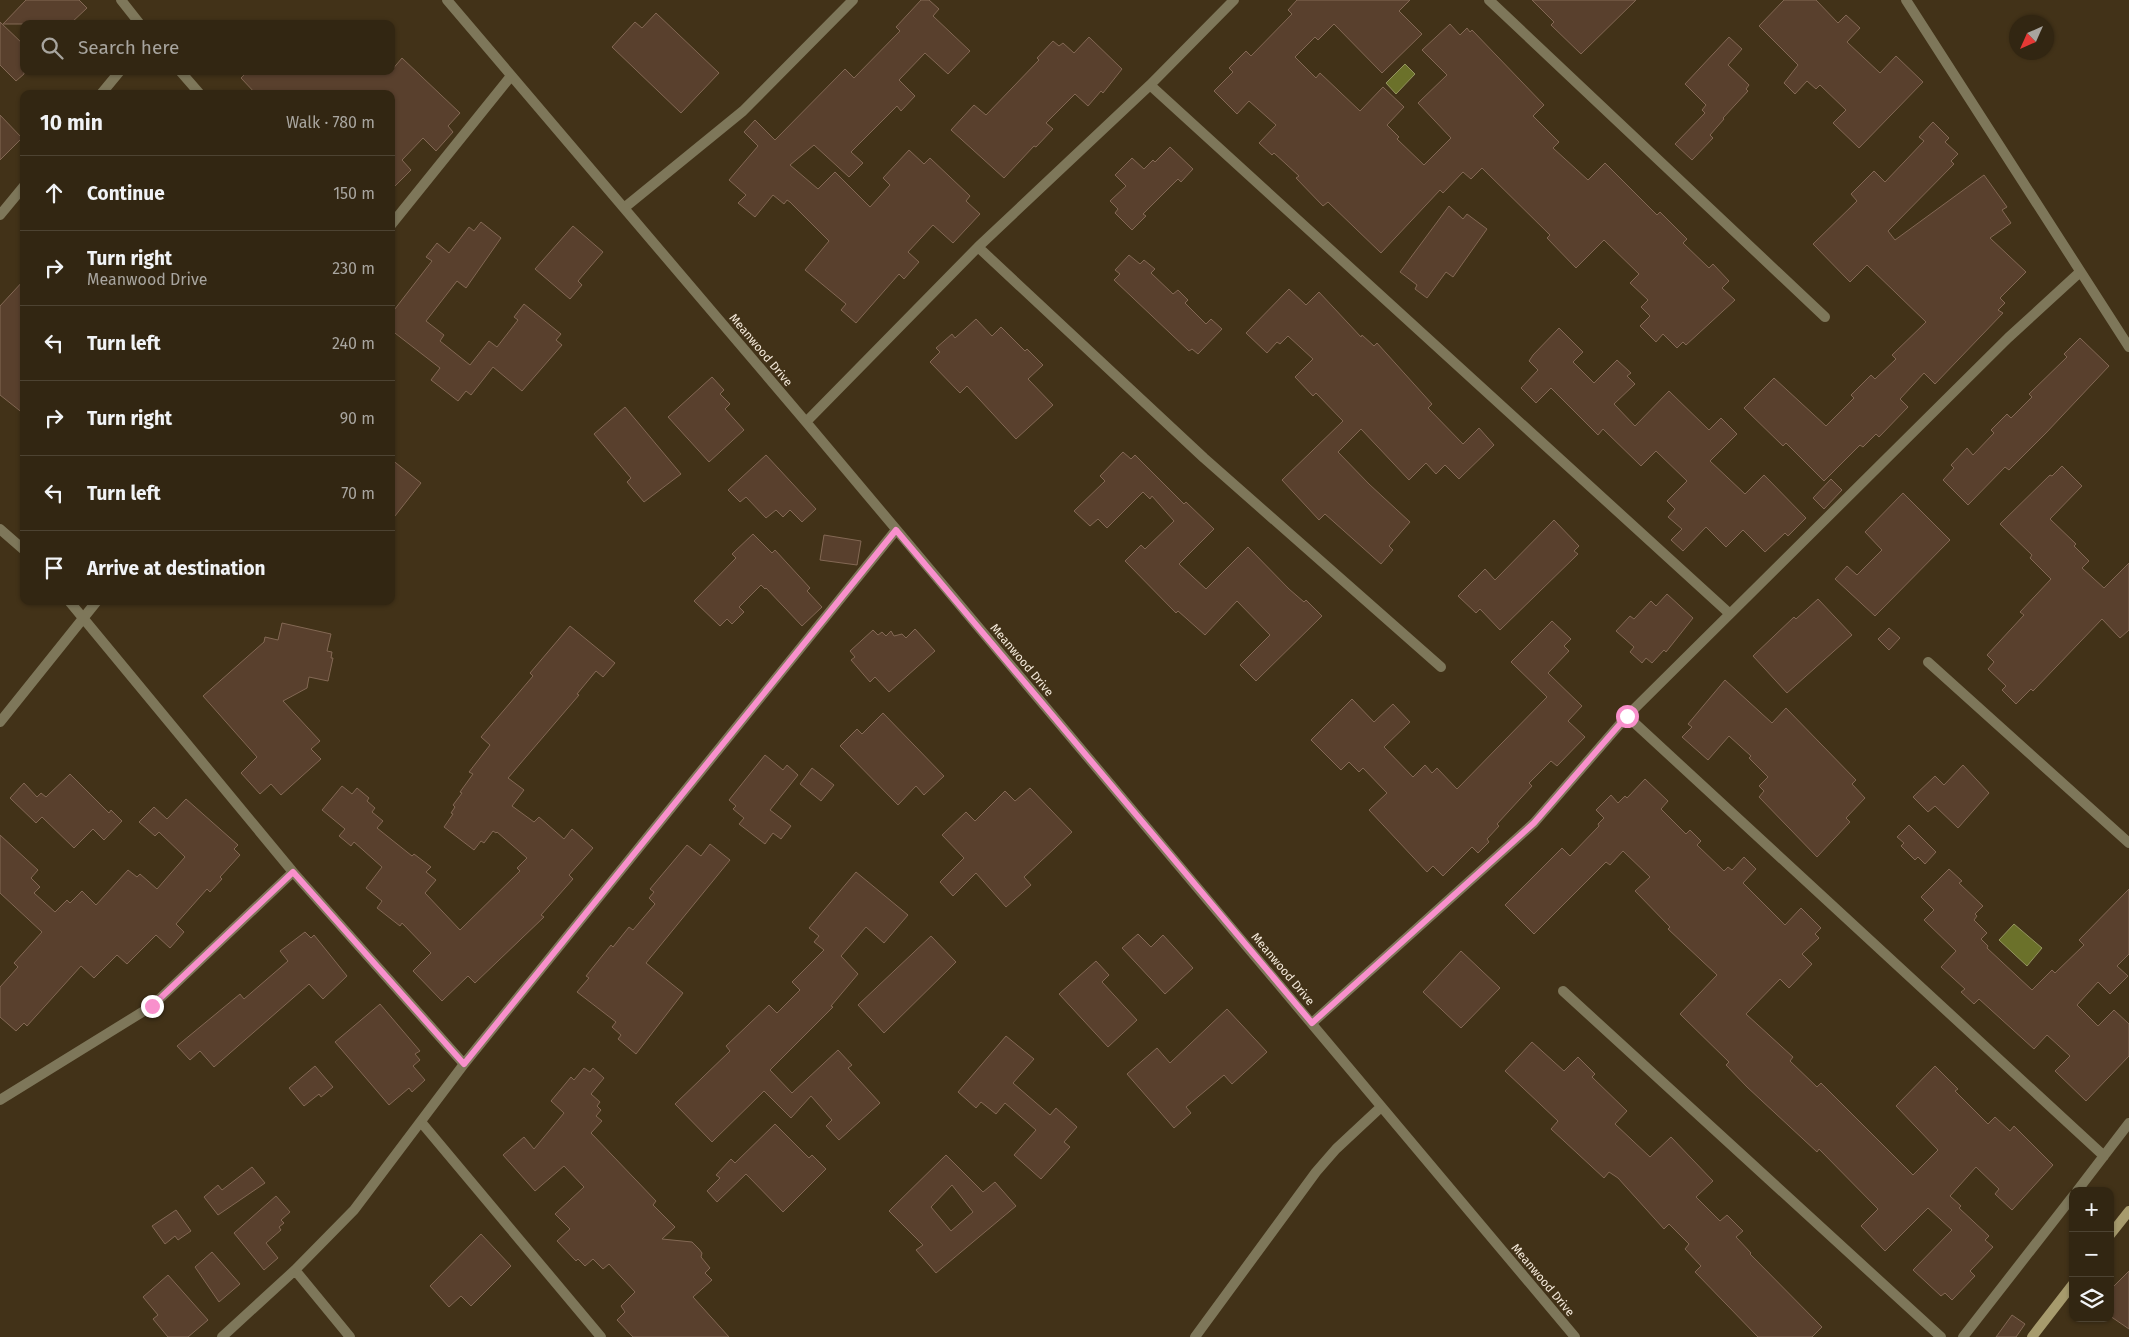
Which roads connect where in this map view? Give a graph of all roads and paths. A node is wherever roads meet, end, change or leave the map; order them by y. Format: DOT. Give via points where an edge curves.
graph roads {
  1 [pos="121,0"];
  2 [pos="447,0"];
  3 [pos="853,0"];
  4 [pos="1234,0"];
  5 [pos="1489,0"];
  6 [pos="1906,0"];
  7 [pos="137,20"];
  8 [pos="117,75"];
  9 [pos="183,75"];
  10 [pos="511,76"];
  11 [pos="1150,86"];
  12 [pos="104,90"];
  13 [pos="197,90"];
  14 [pos="20,191"];
  15 [pos="624,208"];
  16 [pos="0,215"];
  17 [pos="395,221"];
  18 [pos="978,247"];
  19 [pos="2080,272"];
  20 [pos="1825,318"];
  21 [pos="2129,347"];
  22 [pos="806,422"];
  23 [pos="0,529"];
  24 [pos="896,530"];
  25 [pos="20,546"];
  26 [pos="72,605"];
  27 [pos="94,605"];
  28 [pos="1730,614"];
  29 [pos="83,619"];
  30 [pos="1928,662"];
  31 [pos="1441,667"];
  32 [pos="1627,716"];
  33 [pos="0,722"];
  34 [pos="2129,843"];
  35 [pos="293,872"];
  36 [pos="1563,991"];
  37 [pos="1312,1023"];
  38 [pos="464,1064"];
  39 [pos="0,1100"];
  40 [pos="1380,1107"];
  41 [pos="421,1122"];
  42 [pos="2129,1123"];
  43 [pos="2104,1156"];
  44 [pos="2080,1187"];
  45 [pos="2069,1201"];
  46 [pos="2129,1211"];
  47 [pos="2112,1232"];
  48 [pos="295,1270"];
  49 [pos="2069,1289"];
  50 [pos="222,1337"];
  51 [pos="350,1337"];
  52 [pos="601,1337"];
  53 [pos="1195,1337"];
  54 [pos="1575,1337"];
  55 [pos="1941,1337"];
  56 [pos="1963,1337"];
  57 [pos="2032,1337"];
  1 -- 7 [label="street"];
  2 -- 10 [label="street, Meanwood Drive"];
  3 -- 15 [label="street" via="743,111"];
  4 -- 11 [label="street"];
  5 -- 20 [label="street"];
  6 -- 19 [label="street"];
  8 -- 12 [label="street"];
  9 -- 13 [label="street"];
  10 -- 15 [label="street, Meanwood Drive"];
  10 -- 17 [label="street"];
  11 -- 18 [label="street"];
  11 -- 28 [label="street"];
  14 -- 16 [label="street"];
  15 -- 22 [label="street, Meanwood Drive"];
  18 -- 22 [label="street"];
  18 -- 31 [label="street" via="1204,458"];
  19 -- 21 [label="street"];
  19 -- 28 [label="street" via="2008,338"];
  22 -- 24 [label="street, Meanwood Drive"];
  23 -- 25 [label="street"];
  24 -- 37 [label="street, Meanwood Drive"];
  24 -- 38 [label="street"];
  26 -- 29 [label="street"];
  27 -- 29 [label="street"];
  28 -- 32 [label="street"];
  29 -- 33 [label="street"];
  29 -- 35 [label="street"];
  30 -- 34 [label="street"];
  32 -- 37 [label="street" via="1534,823"];
  32 -- 43 [label="street"];
  35 -- 38 [label="street"];
  35 -- 39 [label="street" via="152,1006"];
  36 -- 55 [label="street"];
  37 -- 40 [label="street, Meanwood Drive"];
  38 -- 41 [label="street"];
  40 -- 53 [label="street" via="1316,1172"];
  40 -- 54 [label="street, Meanwood Drive"];
  41 -- 48 [label="street" via="354,1210"];
  41 -- 52 [label="street"];
  42 -- 43 [label="street"];
  43 -- 44 [label="street"];
  45 -- 56 [label="street"];
  46 -- 47 [label="main road"];
  48 -- 50 [label="street"];
  48 -- 51 [label="street"];
  49 -- 57 [label="main road"];
}
